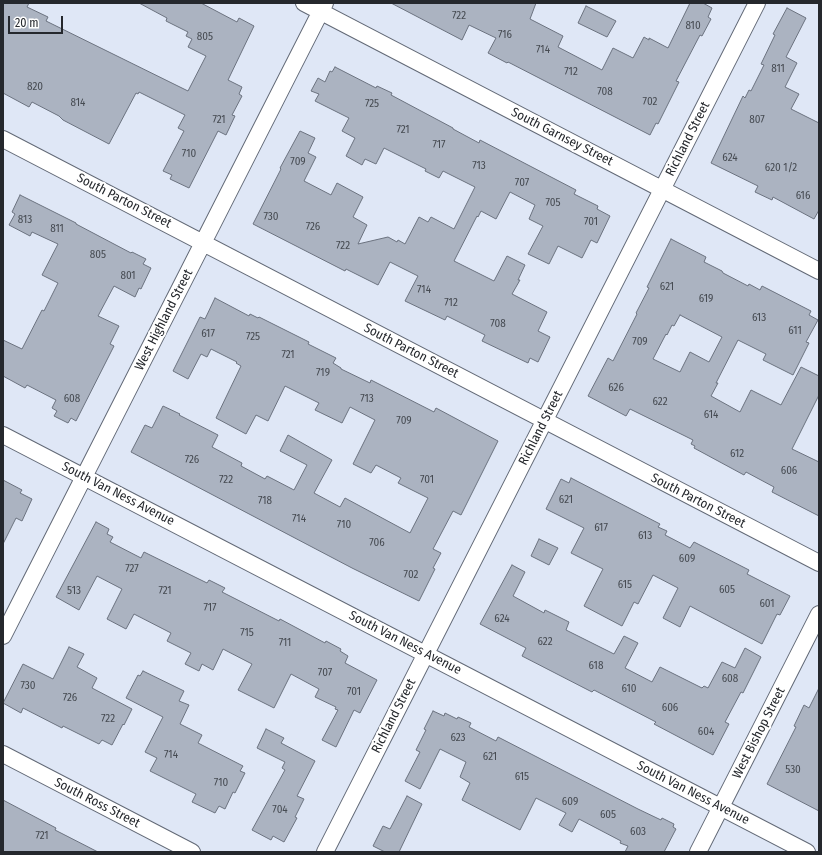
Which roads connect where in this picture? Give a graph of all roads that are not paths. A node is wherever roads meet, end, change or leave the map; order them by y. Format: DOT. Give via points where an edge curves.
graph roads {
  1 [pos="304,3"];
  2 [pos="757,3"];
  3 [pos="322,7"];
  4 [pos="3,139"];
  5 [pos="662,189"];
  6 [pos="203,243"];
  7 [pos="819,271"];
  8 [pos="544,420"];
  9 [pos="3,435"];
  10 [pos="84,477"];
  11 [pos="819,563"];
  12 [pos="819,614"];
  13 [pos="3,636"];
  14 [pos="426,654"];
  15 [pos="3,754"];
  16 [pos="721,807"];
  17 [pos="192,852"];
  18 [pos="325,852"];
  19 [pos="698,852"];
  20 [pos="807,852"];
  1 -- 3 [label="street, South Garnsey Street"];
  2 -- 5 [label="street, Richland Street"];
  3 -- 5 [label="street, South Garnsey Street"];
  3 -- 6 [label="street, West Highland Street"];
  4 -- 6 [label="street, South Parton Street"];
  5 -- 7 [label="street, South Garnsey Street"];
  5 -- 8 [label="street, Richland Street"];
  6 -- 8 [label="street, South Parton Street"];
  6 -- 10 [label="street, West Highland Street"];
  8 -- 11 [label="street, South Parton Street"];
  8 -- 14 [label="street, Richland Street"];
  9 -- 10 [label="street, South Van Ness Avenue"];
  10 -- 13 [label="street, West Highland Street"];
  10 -- 14 [label="street, South Van Ness Avenue"];
  12 -- 16 [label="street, West Bishop Street"];
  14 -- 16 [label="street, South Van Ness Avenue"];
  14 -- 18 [label="street, Richland Street"];
  15 -- 17 [label="street, South Ross Street"];
  16 -- 19 [label="street, West Bishop Street"];
  16 -- 20 [label="street, South Van Ness Avenue"];
}
